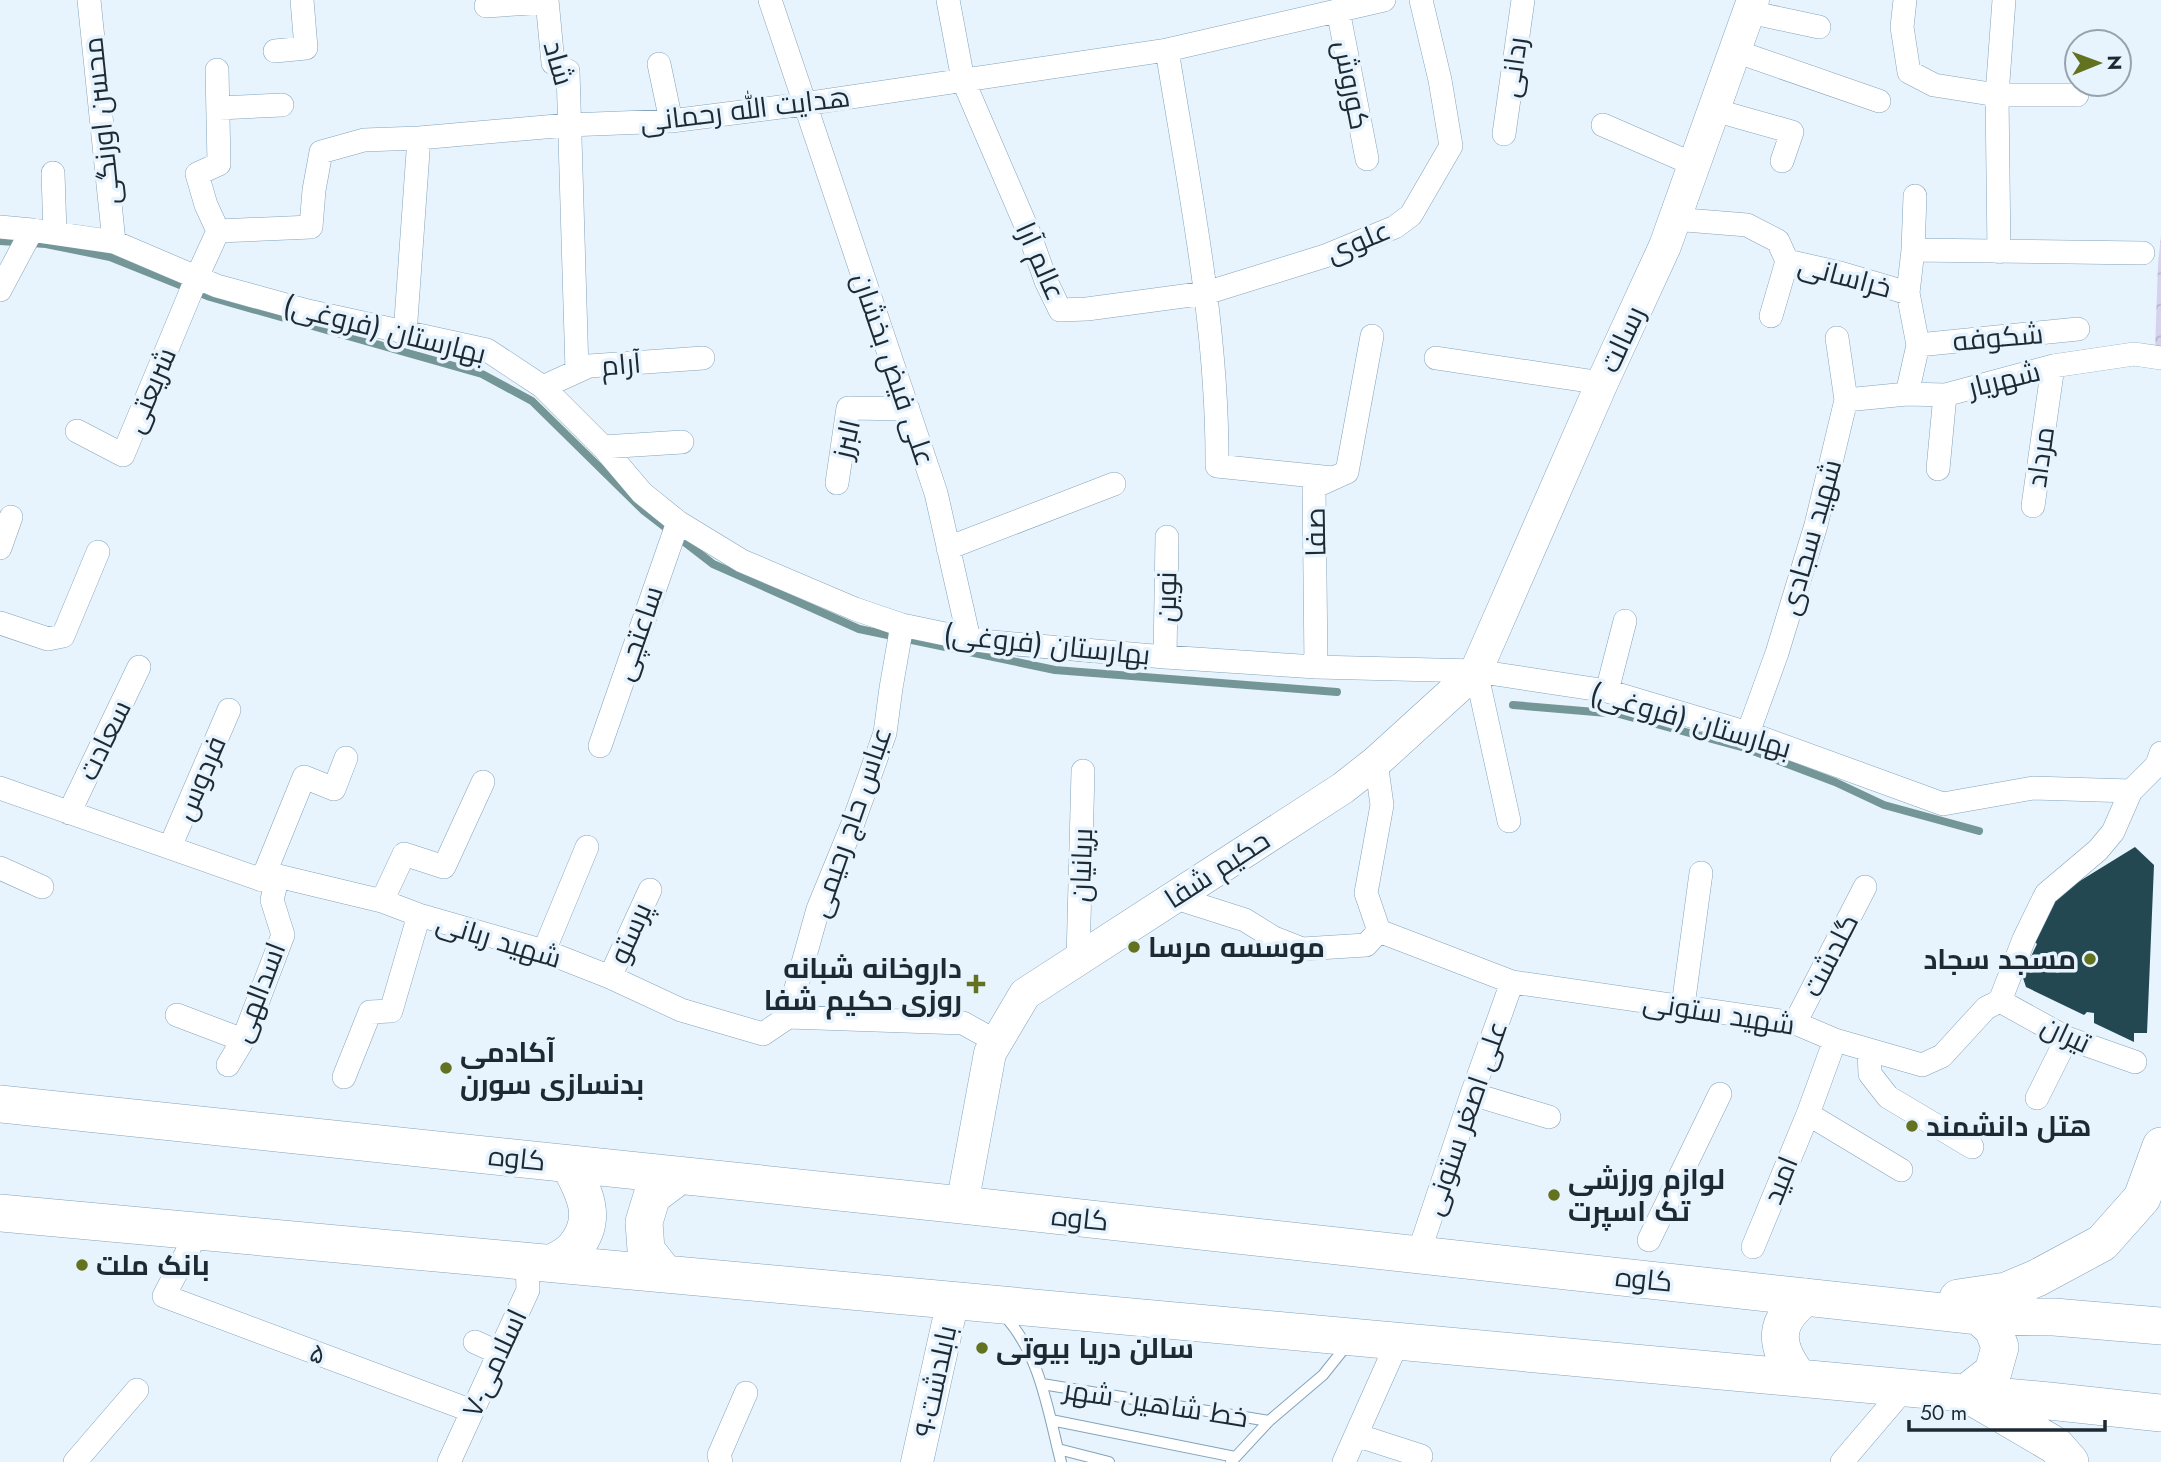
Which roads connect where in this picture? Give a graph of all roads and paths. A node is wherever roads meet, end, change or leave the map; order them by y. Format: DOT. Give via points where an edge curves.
graph roads {
  1 [pos="89,0"];
  2 [pos="302,0"];
  3 [pos="770,0"];
  4 [pos="948,0"];
  5 [pos="1384,0"];
  6 [pos="1422,0"];
  7 [pos="1523,0"];
  8 [pos="1905,0"];
  9 [pos="2004,0"];
  10 [pos="547,1"];
  11 [pos="486,6"];
  12 [pos="1751,6"];
  13 [pos="1338,10"];
  14 [pos="1819,27"];
  15 [pos="1167,50"];
  16 [pos="275,51"];
  17 [pos="1735,51"];
  18 [pos="659,64"];
  19 [pos="217,71"];
  20 [pos="963,80"];
  21 [pos="1997,95"];
  22 [pos="2063,95"];
  23 [pos="1879,101"];
  24 [pos="804,104"];
  25 [pos="282,105"];
  26 [pos="219,108"];
  27 [pos="1714,110"];
  28 [pos="671,121"];
  29 [pos="568,125"];
  30 [pos="1603,125"];
  31 [pos="1504,134"];
  32 [pos="419,138"];
  33 [pos="1367,159"];
  34 [pos="1782,161"];
  35 [pos="1695,166"];
  36 [pos="53,173"];
  37 [pos="1915,196"];
  38 [pos="1674,219"];
  39 [pos="0,227"];
  40 [pos="218,231"];
  41 [pos="55,233"];
  42 [pos="27,238"];
  43 [pos="114,242"];
  44 [pos="1913,250"];
  45 [pos="1999,252"];
  46 [pos="2143,253"];
  47 [pos="1787,261"];
  48 [pos="193,286"];
  49 [pos="0,290"];
  50 [pos="1206,293"];
  51 [pos="1908,293"];
  52 [pos="1771,316"];
  53 [pos="2078,329"];
  54 [pos="405,334"];
  55 [pos="1372,336"];
  56 [pos="1837,338"];
  57 [pos="1918,345"];
  58 [pos="703,358"];
  59 [pos="1436,358"];
  60 [pos="2161,358"];
  61 [pos="2053,366"];
  62 [pos="577,371"];
  63 [pos="1602,383"];
  64 [pos="543,387"];
  65 [pos="1907,394"];
  66 [pos="1945,394"];
  67 [pos="1846,400"];
  68 [pos="908,409"];
  69 [pos="76,431"];
  70 [pos="682,442"];
  71 [pos="603,447"];
  72 [pos="1938,469"];
  73 [pos="1333,478"];
  74 [pos="837,484"];
  75 [pos="1114,484"];
  76 [pos="2033,506"];
  77 [pos="11,517"];
  78 [pos="678,522"];
  79 [pos="1167,537"];
  80 [pos="0,548"];
  81 [pos="948,548"];
  82 [pos="98,552"];
  83 [pos="1625,621"];
  84 [pos="0,623"];
  85 [pos="900,634"];
  86 [pos="969,639"];
  87 [pos="1165,657"];
  88 [pos="139,667"];
  89 [pos="1316,667"];
  90 [pos="1476,671"];
  91 [pos="1607,691"];
  92 [pos="229,710"];
  93 [pos="1748,733"];
  94 [pos="600,746"];
  95 [pos="2161,753"];
  96 [pos="346,758"];
  97 [pos="1376,762"];
  98 [pos="1083,771"];
  99 [pos="483,782"];
  100 [pos="0,788"];
  101 [pos="2131,791"];
  102 [pos="69,813"];
  103 [pos="1508,821"];
  104 [pos="170,847"];
  105 [pos="587,847"];
  106 [pos="0,868"];
  107 [pos="1702,873"];
  108 [pos="270,878"];
  109 [pos="42,887"];
  110 [pos="1864,887"];
  111 [pos="650,890"];
  112 [pos="1173,897"];
  113 [pos="382,901"];
  114 [pos="419,915"];
  115 [pos="1379,930"];
  116 [pos="544,951"];
  117 [pos="1078,959"];
  118 [pos="610,977"];
  119 [pos="1512,982"];
  120 [pos="2000,1001"];
  121 [pos="1683,1006"];
  122 [pos="177,1015"];
  123 [pos="789,1017"];
  124 [pos="1796,1023"];
  125 [pos="2067,1038"];
  126 [pos="243,1040"];
  127 [pos="1835,1040"];
  128 [pos="997,1042"];
  129 [pos="1869,1051"];
  130 [pos="2135,1062"];
  131 [pos="228,1065"];
  132 [pos="344,1077"];
  133 [pos="1472,1094"];
  134 [pos="1720,1094"];
  135 [pos="2037,1098"];
  136 [pos="0,1104"];
  137 [pos="1808,1114"];
  138 [pos="1549,1117"];
  139 [pos="2161,1146"];
  140 [pos="1972,1147"];
  141 [pos="569,1164"];
  142 [pos="1901,1170"];
  143 [pos="680,1175"];
  144 [pos="962,1205"];
  145 [pos="0,1213"];
  146 [pos="198,1231"];
  147 [pos="1649,1240"];
  148 [pos="1753,1247"];
  149 [pos="1418,1255"];
  150 [pos="540,1262"];
  151 [pos="664,1274"];
  152 [pos="1806,1297"];
  153 [pos="953,1300"];
  154 [pos="993,1304"];
  155 [pos="1900,1307"];
  156 [pos="1979,1316"];
  157 [pos="2161,1325"];
  158 [pos="1353,1337"];
  159 [pos="1398,1341"];
  160 [pos="475,1342"];
  161 [pos="499,1353"];
  162 [pos="1799,1378"];
  163 [pos="1042,1384"];
  164 [pos="1905,1388"];
  165 [pos="137,1390"];
  166 [pos="746,1393"];
  167 [pos="1966,1393"];
  168 [pos="472,1411"];
  169 [pos="2161,1413"];
  170 [pos="1051,1420"];
  171 [pos="1269,1421"];
  172 [pos="1356,1435"];
  173 [pos="1058,1449"];
  174 [pos="1421,1455"];
  175 [pos="1233,1459"];
  176 [pos="75,1462"];
  177 [pos="449,1462"];
  178 [pos="721,1462"];
  179 [pos="917,1462"];
  180 [pos="1062,1462"];
  181 [pos="1110,1462"];
  182 [pos="1344,1462"];
  183 [pos="1842,1462"];
  184 [pos="2070,1462"];
  1 -- 43 [label="street, محسن اورنگی"];
  2 -- 16 [label="street" via="306,48"];
  3 -- 24 [label="street, علی فیض بخشان"];
  4 -- 20 [label="street"];
  5 -- 13 [label="street, هدایت الله رحمانی"];
  6 -- 50 [label="street, علوی" via="1451,146 1411,215 1395,227 1325,256"];
  7 -- 31 [label="street, ردانی"];
  8 -- 21 [label="street" via="1902,27 1909,72 1934,85"];
  9 -- 21 [label="street"];
  10 -- 11 [label="street"];
  10 -- 29 [label="street, شاد" via="553,63 568,71"];
  12 -- 14 [label="street"];
  12 -- 17 [label="street, رسالت"];
  13 -- 15 [label="street, هدایت الله رحمانی"];
  13 -- 33 [label="street, کوروش"];
  15 -- 20 [label="street, هدایت الله رحمانی"];
  15 -- 50 [label="street"];
  17 -- 23 [label="street"];
  17 -- 27 [label="street, رسالت"];
  18 -- 28 [label="street"];
  19 -- 26 [label="street"];
  20 -- 24 [label="street, هدایت الله رحمانی"];
  20 -- 50 [label="street, عالم آرا" via="1060,310"];
  21 -- 22 [label="street"];
  21 -- 45 [label="street"];
  24 -- 28 [label="street, هدایت الله رحمانی"];
  24 -- 68 [label="street, علی فیض بخشان"];
  25 -- 26 [label="street"];
  26 -- 40 [label="street" via="219,164 197,174"];
  27 -- 34 [label="street" via="1792,132"];
  27 -- 35 [label="street, رسالت"];
  28 -- 29 [label="street, هدایت الله رحمانی"];
  29 -- 32 [label="street, هدایت الله رحمانی"];
  29 -- 62 [label="street"];
  30 -- 35 [label="street"];
  32 -- 40 [label="street, هدایت الله رحمانی" via="364,140 321,152 311,227"];
  32 -- 54 [label="street"];
  35 -- 38 [label="street, رسالت"];
  36 -- 41 [label="street"];
  37 -- 44 [label="street"];
  38 -- 47 [label="street, خراسانی" via="1747,225 1778,241"];
  38 -- 63 [label="street, رسالت"];
  39 -- 42 [label="street, بهارستان (فروغی)"];
  40 -- 48 [label="street"];
  41 -- 42 [label="street, بهارستان (فروغی)"];
  41 -- 43 [label="street, بهارستان (فروغی)"];
  42 -- 49 [label="street"];
  43 -- 48 [label="street, بهارستان (فروغی)"];
  44 -- 45 [label="street"];
  44 -- 51 [label="street"];
  45 -- 46 [label="street"];
  47 -- 51 [label="street, خراسانی"];
  47 -- 52 [label="street"];
  48 -- 54 [label="street, بهارستان (فروغی)" via="217,286"];
  48 -- 69 [label="street, شریعتی" via="123,455"];
  50 -- 73 [label="street" via="1217,466"];
  51 -- 57 [label="street"];
  53 -- 57 [label="street, شکوفه"];
  54 -- 64 [label="street, بهارستان (فروغی)" via="487,350"];
  55 -- 73 [label="street, صفا" via="1347,472"];
  56 -- 67 [label="street, شهید سجادی"];
  57 -- 65 [label="street"];
  58 -- 62 [label="street, آرام" via="589,366"];
  59 -- 63 [label="street"];
  60 -- 61 [label="street, شهریار" via="2134,354"];
  61 -- 66 [label="street, شهریار"];
  61 -- 76 [label="street, مرداد"];
  62 -- 64 [label="street, آرام"];
  63 -- 90 [label="street, رسالت"];
  64 -- 71 [label="street, بهارستان (فروغی)"];
  65 -- 66 [label="street, شهریار"];
  65 -- 67 [label="street, شهریار"];
  66 -- 72 [label="street"];
  67 -- 93 [label="street, شهید سجادی" via="1812,537"];
  68 -- 74 [label="street, البرز" via="848,408"];
  68 -- 81 [label="street, علی فیض بخشان" via="936,493"];
  70 -- 71 [label="street"];
  71 -- 78 [label="street, بهارستان (فروغی)" via="642,493"];
  73 -- 89 [label="street, صفا" via="1314,487"];
  75 -- 81 [label="street"];
  77 -- 80 [label="street"];
  78 -- 85 [label="street, بهارستان (فروغی)" via="742,561 855,609"];
  78 -- 94 [label="street, ساعتچی"];
  79 -- 87 [label="street, نوین"];
  81 -- 86 [label="street, علی فیض بخشان"];
  82 -- 84 [label="street" via="63,636 48,639"];
  83 -- 91 [label="street"];
  85 -- 86 [label="street, بهارستان (فروغی)"];
  85 -- 123 [label="street, عباس حاج رحیمی" via="885,733 818,909"];
  86 -- 87 [label="street, بهارستان (فروغی)"];
  87 -- 89 [label="street, بهارستان (فروغی)"];
  88 -- 102 [label="street, سعادت"];
  89 -- 90 [label="street, بهارستان (فروغی)"];
  90 -- 91 [label="street, بهارستان (فروغی)"];
  90 -- 97 [label="street, حکیم شفا"];
  90 -- 103 [label="street"];
  91 -- 93 [label="street, بهارستان (فروغی)"];
  92 -- 104 [label="street, فردوس"];
  93 -- 101 [label="street, بهارستان (فروغی)" via="1943,804 2033,788"];
  95 -- 101 [label="street" via="2157,765"];
  96 -- 108 [label="street, اسدالهی" via="334,789 304,777"];
  97 -- 112 [label="street, حکیم شفا"];
  97 -- 115 [label="street" via="1382,805 1366,893"];
  98 -- 117 [label="street, بریانیان"];
  99 -- 113 [label="street" via="444,867 404,854"];
  100 -- 102 [label="street, شهید ربانی"];
  101 -- 120 [label="street" via="2106,841 2046,894"];
  102 -- 104 [label="street, شهید ربانی"];
  104 -- 108 [label="street, شهید ربانی"];
  105 -- 116 [label="street"];
  106 -- 109 [label="street"];
  107 -- 121 [label="street"];
  108 -- 113 [label="street, شهید ربانی"];
  108 -- 126 [label="street, اسدالهی" via="283,935"];
  110 -- 124 [label="street, گلدشت"];
  111 -- 118 [label="street, پرستو"];
  112 -- 115 [label="street" via="1245,920 1302,949 1366,945"];
  112 -- 117 [label="street, حکیم شفا"];
  113 -- 114 [label="street, شهید ربانی"];
  114 -- 116 [label="street, شهید ربانی"];
  114 -- 132 [label="street" via="391,1012 370,1012"];
  115 -- 119 [label="street, شهید ستونی"];
  116 -- 118 [label="street, شهید ربانی"];
  117 -- 128 [label="street, حکیم شفا" via="1025,994"];
  118 -- 123 [label="street, شهید ربانی" via="681,1010 763,1034"];
  119 -- 121 [label="street, شهید ستونی"];
  119 -- 133 [label="street, علی اصغر ستونی"];
  120 -- 125 [label="street, تیران"];
  120 -- 129 [label="street, شهید ستونی" via="1986,1008 1942,1056 1922,1065"];
  121 -- 124 [label="street, شهید ستونی"];
  122 -- 126 [label="street"];
  123 -- 128 [label="street" via="963,1023"];
  124 -- 127 [label="street, شهید ستونی"];
  125 -- 130 [label="street, تیران"];
  125 -- 135 [label="street"];
  126 -- 131 [label="street, اسدالهی"];
  127 -- 129 [label="street, شهید ستونی"];
  127 -- 137 [label="street, امید"];
  128 -- 144 [label="street, حکیم شفا" via="990,1053"];
  129 -- 140 [label="street" via="1870,1074 1888,1097"];
  133 -- 138 [label="street"];
  133 -- 149 [label="street, علی اصغر ستونی"];
  134 -- 147 [label="street"];
  136 -- 141 [label="main road, کاوه"];
  137 -- 142 [label="street"];
  137 -- 148 [label="street, امید"];
  139 -- 155 [label="main road" via="2142,1198 2102,1243 2006,1291"];
  141 -- 143 [label="main road, کاوه"];
  141 -- 150 [label="main road" via="585,1192 584,1234 575,1249"];
  143 -- 144 [label="main road, کاوه"];
  143 -- 151 [label="main road" via="652,1196 644,1222 646,1250"];
  144 -- 149 [label="main road, کاوه"];
  145 -- 146 [label="main road"];
  146 -- 150 [label="main road"];
  146 -- 168 [label="street, ۵" via="164,1296"];
  149 -- 152 [label="main road, کاوه"];
  150 -- 151 [label="main road"];
  150 -- 161 [label="street, ۷-اسلامی"];
  151 -- 153 [label="main road"];
  152 -- 155 [label="main road, کاوه"];
  152 -- 162 [label="main road" via="1784,1318 1780,1335 1782,1352"];
  153 -- 154 [label="main road"];
  153 -- 179 [label="street, ۹-بابلدشت"];
  154 -- 158 [label="main road"];
  154 -- 163 [label="lane" via="1015,1327"];
  155 -- 156 [label="main road, کاوه"];
  156 -- 157 [label="main road, کاوه"];
  156 -- 167 [label="main road" via="1993,1329 2000,1347 1993,1372"];
  158 -- 159 [label="main road"];
  158 -- 171 [label="lane" via="1323,1375"];
  159 -- 162 [label="main road"];
  159 -- 172 [label="street"];
  160 -- 161 [label="street"];
  161 -- 168 [label="street, ۷-اسلامی"];
  162 -- 164 [label="main road"];
  163 -- 170 [label="lane"];
  163 -- 171 [label="lane, خط شاهین شهر"];
  164 -- 167 [label="main road"];
  164 -- 183 [label="street"];
  165 -- 176 [label="street"];
  166 -- 178 [label="street" via="719,1455"];
  167 -- 169 [label="main road"];
  167 -- 184 [label="main road" via="2056,1446"];
  168 -- 177 [label="street, ۷-اسلامی"];
  170 -- 173 [label="lane"];
  170 -- 175 [label="lane"];
  171 -- 175 [label="lane"];
  172 -- 174 [label="street"];
  172 -- 182 [label="street"];
  173 -- 180 [label="lane"];
  173 -- 181 [label="lane"];
}
